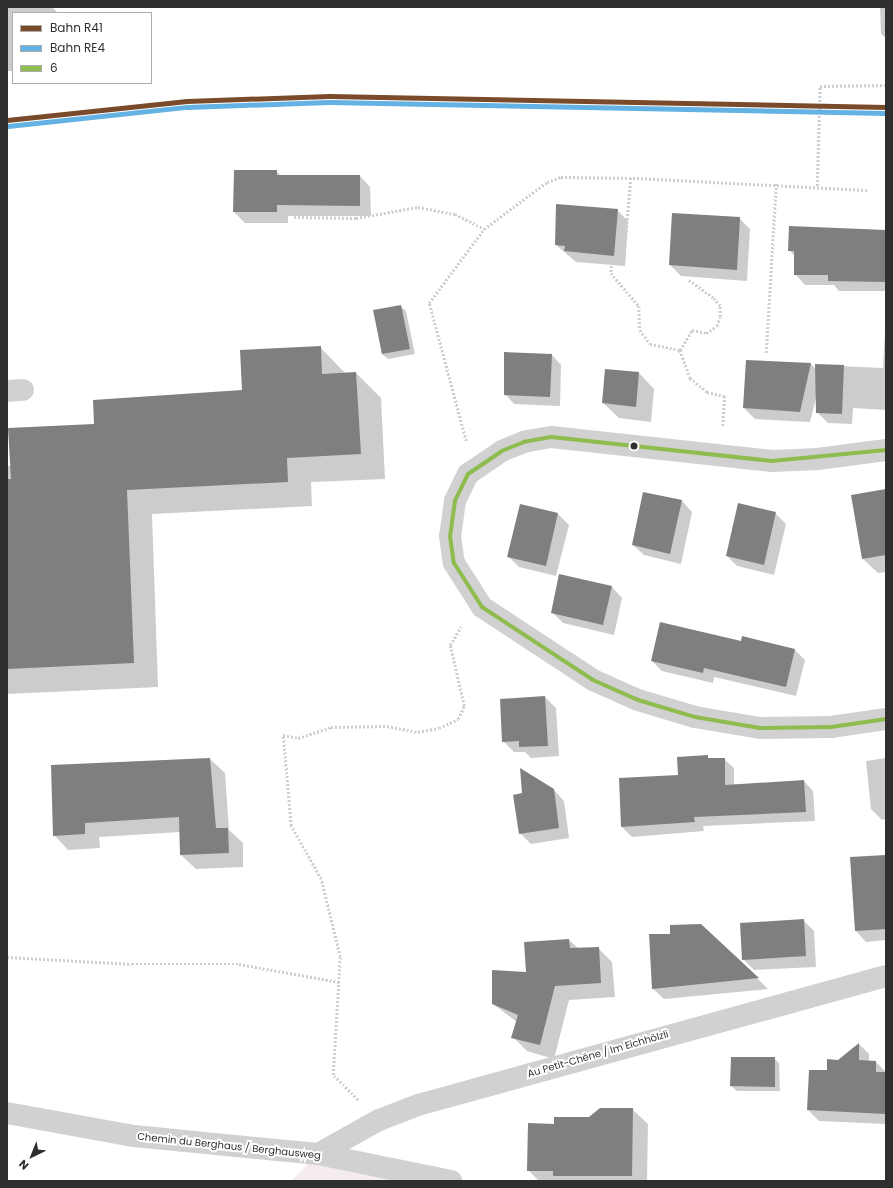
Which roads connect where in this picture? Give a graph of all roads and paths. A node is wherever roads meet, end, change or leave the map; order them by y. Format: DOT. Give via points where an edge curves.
graph roads {
  1 [pos="886,85"];
  2 [pos="631,178"];
  3 [pos="776,183"];
  4 [pos="817,186"];
  5 [pos="869,190"];
  6 [pos="294,217"];
  7 [pos="484,229"];
  8 [pos="688,280"];
  9 [pos="680,350"];
  10 [pos="766,353"];
  11 [pos="462,436"];
  12 [pos="886,450"];
  13 [pos="721,455"];
  14 [pos="482,607"];
  15 [pos="886,719"];
  16 [pos="7,957"];
  17 [pos="886,976"];
  18 [pos="339,982"];
  19 [pos="7,1113"];
  20 [pos="379,1120"];
  21 [pos="318,1154"];
  22 [pos="451,1181"];
  1 -- 4 [label="path" via="820,86"];
  2 -- 3 [label="path"];
  2 -- 7 [label="path" via="555,179"];
  2 -- 9 [label="path" via="624,262 612,262 609,266 639,306 640,330 650,344"];
  3 -- 4 [label="path"];
  3 -- 10 [label="path"];
  4 -- 5 [label="path"];
  6 -- 7 [label="path" via="356,218 418,207 455,214"];
  7 -- 11 [label="path" via="428,303"];
  8 -- 9 [label="path" via="720,306 720,317 717,326 706,333 692,330"];
  9 -- 13 [label="path" via="690,378 707,392 725,396"];
  12 -- 13 [label="street" via="780,461"];
  13 -- 14 [label="street" via="551,437 524,442 481,463 468,474 455,501 450,536 454,564"];
  14 -- 15 [label="street" via="593,680 638,700 695,718 760,728 831,727"];
  14 -- 18 [label="path" via="462,625 450,645 464,706 458,719 439,728 418,732 387,726 339,727 298,738 283,735 291,826 321,879 340,957"];
  16 -- 18 [label="path" via="132,964 239,964"];
  17 -- 20 [label="street, Au Petit-Chêne / Im Eichhölzli" via="637,1043"];
  18 -- 20 [label="path" via="333,1075"];
  19 -- 21 [label="street, Chemin du Berghaus / Berghausweg" via="134,1136"];
  20 -- 21 [label="street, Au Petit-Chêne / Im Eichhölzli"];
  21 -- 22 [label="street, Chemin du Berghaus / Berghausweg"];
}
